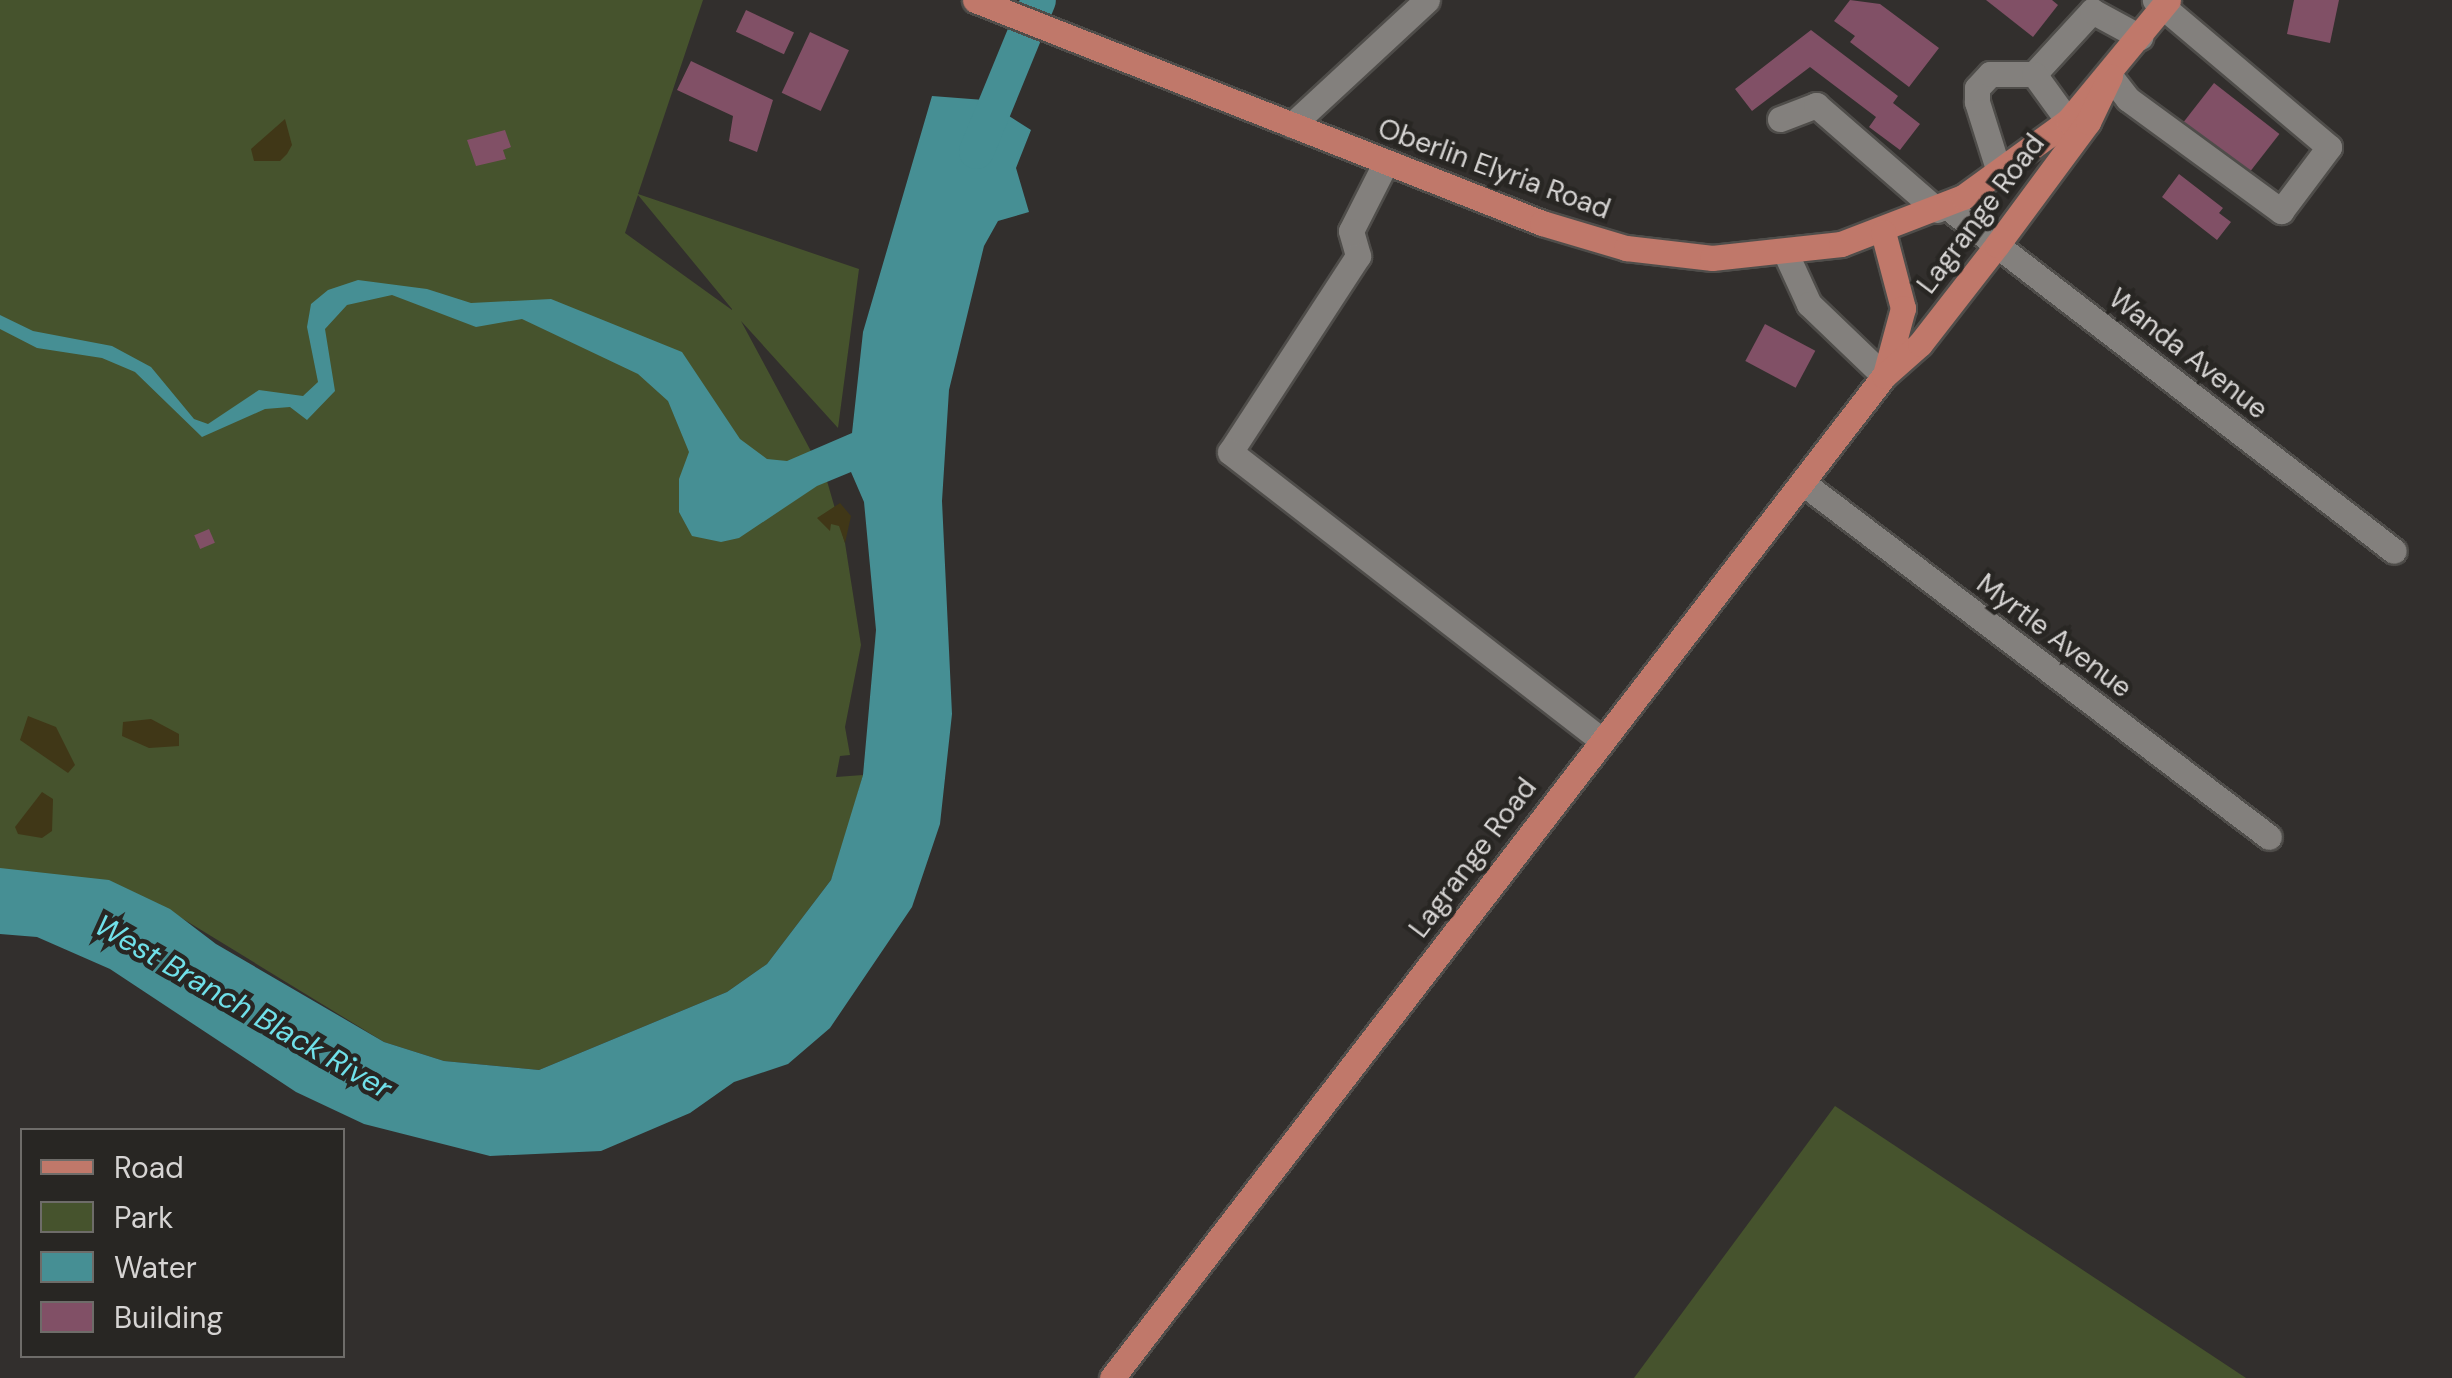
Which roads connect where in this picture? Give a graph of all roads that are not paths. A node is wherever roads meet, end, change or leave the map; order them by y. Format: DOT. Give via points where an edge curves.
graph roads {
  1 [pos="1427,0"];
  2 [pos="981,2"];
  3 [pos="2162,3"];
  4 [pos="2140,37"];
  5 [pos="2034,74"];
  6 [pos="2110,76"];
  7 [pos="1780,118"];
  8 [pos="2068,121"];
  9 [pos="1292,125"];
  10 [pos="1386,162"];
  11 [pos="2000,175"];
  12 [pos="1941,208"];
  13 [pos="1883,232"];
  14 [pos="1998,245"];
  15 [pos="1786,254"];
  16 [pos="1884,376"];
  17 [pos="1803,483"];
  18 [pos="2394,551"];
  19 [pos="1602,740"];
  20 [pos="2269,837"];
  21 [pos="1112,1378"];
  1 -- 9 [label="street"];
  2 -- 9 [label="main road, Oberlin Elyria Road"];
  3 -- 4 [label="main road, Oberlin Elyria Road"];
  3 -- 6 [label="street" via="2330,147 2281,212 2128,99"];
  4 -- 5 [label="street" via="2092,12"];
  4 -- 6 [label="main road, Oberlin Elyria Road"];
  5 -- 8 [label="street"];
  5 -- 11 [label="street" via="1990,74 1976,88"];
  6 -- 8 [label="main road, Oberlin Elyria Road"];
  6 -- 14 [label="main road, Lagrange Road" via="2088,122"];
  7 -- 12 [label="street, Wanda Avenue" via="1816,105"];
  8 -- 11 [label="main road, Oberlin Elyria Road"];
  9 -- 10 [label="main road, Oberlin Elyria Road"];
  10 -- 15 [label="main road, Oberlin Elyria Road" via="1626,248 1712,258"];
  10 -- 19 [label="street" via="1351,231 1358,256 1230,452"];
  11 -- 12 [label="main road, Oberlin Elyria Road"];
  12 -- 13 [label="main road, Oberlin Elyria Road"];
  12 -- 14 [label="street, Wanda Avenue"];
  13 -- 15 [label="main road, Oberlin Elyria Road"];
  13 -- 16 [label="main road, Lagrange Road" via="1903,308"];
  14 -- 16 [label="main road, Lagrange Road" via="1920,344"];
  14 -- 18 [label="street, Wanda Avenue"];
  15 -- 16 [label="street" via="1809,304"];
  16 -- 17 [label="main road, Lagrange Road"];
  17 -- 19 [label="main road, Lagrange Road"];
  17 -- 20 [label="street, Myrtle Avenue"];
  19 -- 21 [label="main road, Lagrange Road"];
}
